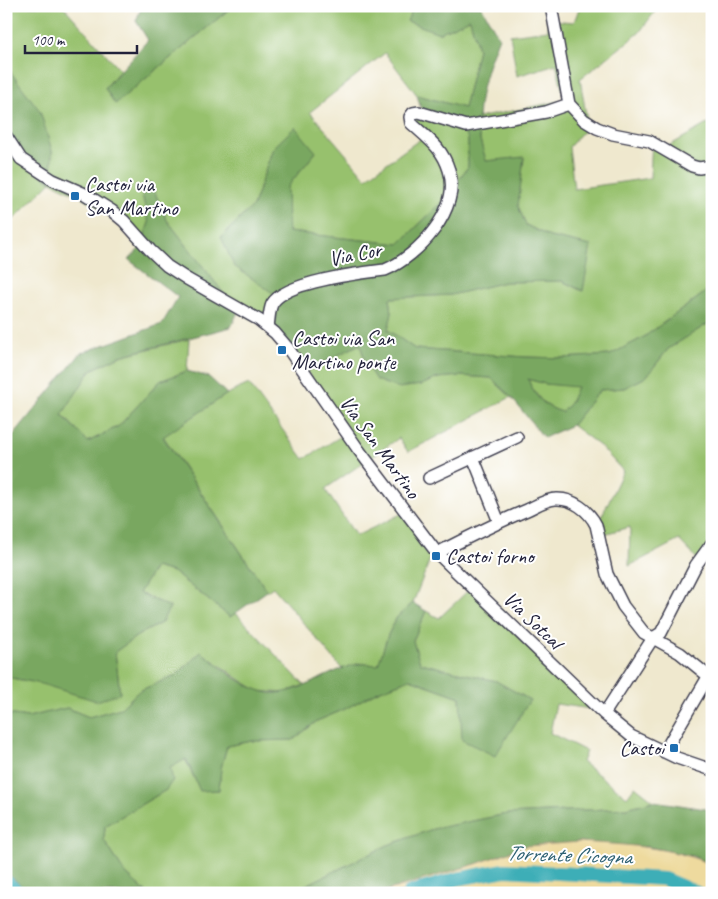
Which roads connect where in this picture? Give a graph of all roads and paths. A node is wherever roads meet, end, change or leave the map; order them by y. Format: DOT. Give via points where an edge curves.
graph roads {
  1 [pos="551,6"];
  2 [pos="569,104"];
  3 [pos="6,136"];
  4 [pos="712,166"];
  5 [pos="268,327"];
  6 [pos="517,437"];
  7 [pos="473,457"];
  8 [pos="429,478"];
  9 [pos="499,522"];
  10 [pos="712,542"];
  11 [pos="437,553"];
  12 [pos="653,638"];
  13 [pos="710,678"];
  14 [pos="604,714"];
  15 [pos="664,752"];
  16 [pos="710,766"];
  1 -- 2 [label="street"];
  2 -- 4 [label="street" via="590,124 604,131 649,141 692,166"];
  2 -- 5 [label="street, Via Cor" via="546,112 466,126 413,113 411,122 436,146 450,171 448,202 433,232 394,266 317,280 283,294 272,305"];
  3 -- 5 [label="street, Via San Martino" via="21,159 112,211 167,266"];
  5 -- 11 [label="street, Via San Martino" via="282,340 358,449"];
  6 -- 7 [label="street"];
  7 -- 8 [label="street"];
  7 -- 9 [label="street"];
  9 -- 11 [label="street"];
  9 -- 12 [label="street" via="551,499 567,501 585,511 596,525 607,574 623,606 644,634"];
  10 -- 12 [label="street" via="696,565 661,633"];
  11 -- 14 [label="street, Via Sotcal"];
  12 -- 13 [label="street" via="680,653"];
  12 -- 14 [label="street"];
  13 -- 15 [label="street"];
  14 -- 15 [label="street, Via Sotcal" via="631,736"];
  15 -- 16 [label="street, Via Sotcal"];
}
